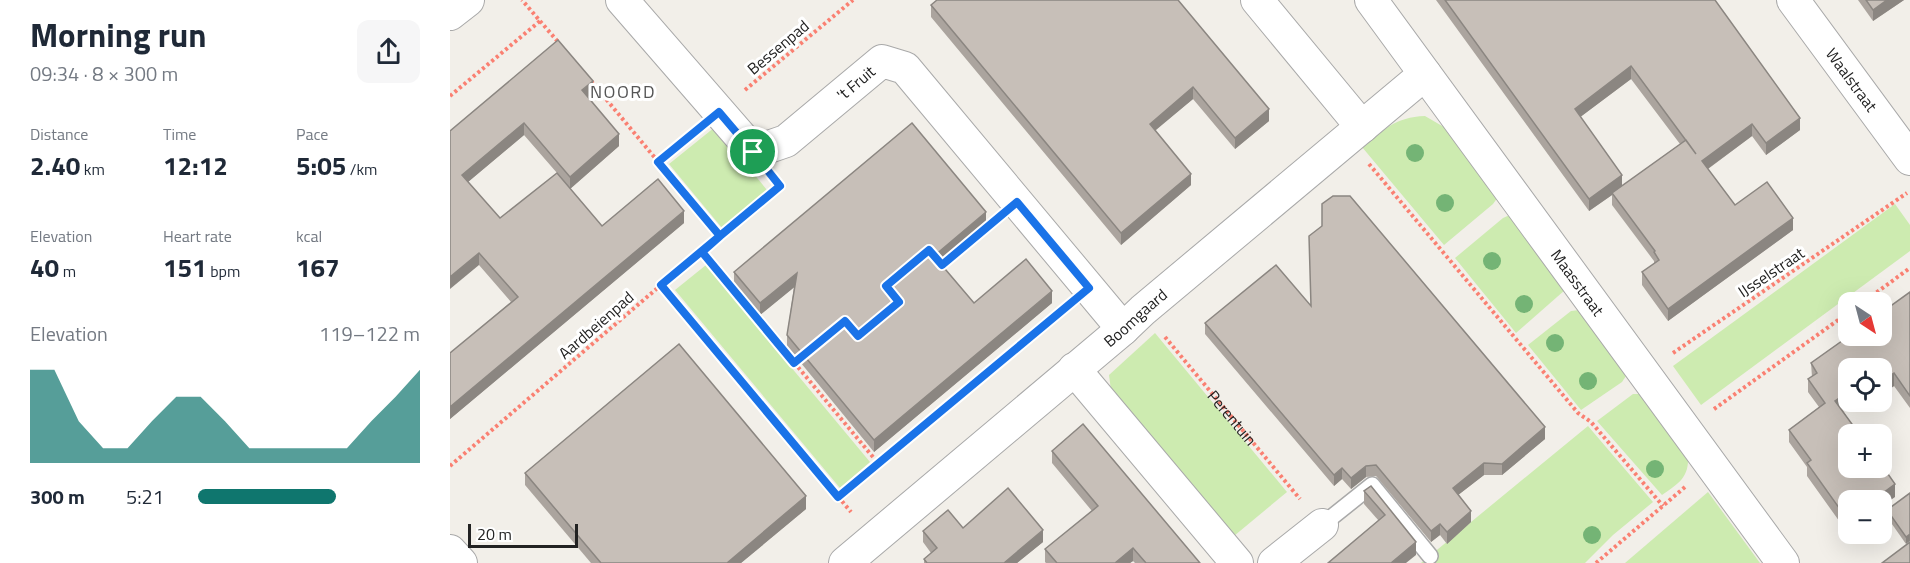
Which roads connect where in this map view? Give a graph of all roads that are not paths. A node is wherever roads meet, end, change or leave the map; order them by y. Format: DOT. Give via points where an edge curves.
graph roads {
  1 [pos="468,0"];
  2 [pos="622,0"];
  3 [pos="1257,0"];
  4 [pos="1371,0"];
  5 [pos="1793,0"];
  6 [pos="450,14"];
  7 [pos="1425,74"];
  8 [pos="1355,133"];
  9 [pos="1910,159"];
  10 [pos="1133,319"];
  11 [pos="1074,369"];
  12 [pos="1322,525"];
  13 [pos="450,551"];
  14 [pos="1430,556"];
  15 [pos="461,563"];
  16 [pos="845,563"];
  17 [pos="1237,563"];
  18 [pos="1274,563"];
  19 [pos="1783,563"];
  1 -- 6 [label="street"];
  2 -- 10 [label="street, 't Fruit" via="753,152 786,141 882,61 905,68 1089,288"];
  3 -- 8 [label="street"];
  4 -- 7 [label="street, Maasstraat"];
  5 -- 9 [label="street, Waalstraat"];
  7 -- 8 [label="street, Boomgaard"];
  7 -- 19 [label="street, Maasstraat"];
  8 -- 10 [label="street, Boomgaard"];
  10 -- 11 [label="street, Boomgaard"];
  11 -- 16 [label="street, Boomgaard"];
  11 -- 17 [label="street"];
  12 -- 14 [label="lane" via="1372,485"];
  12 -- 18 [label="street"];
  13 -- 15 [label="street"];
}
